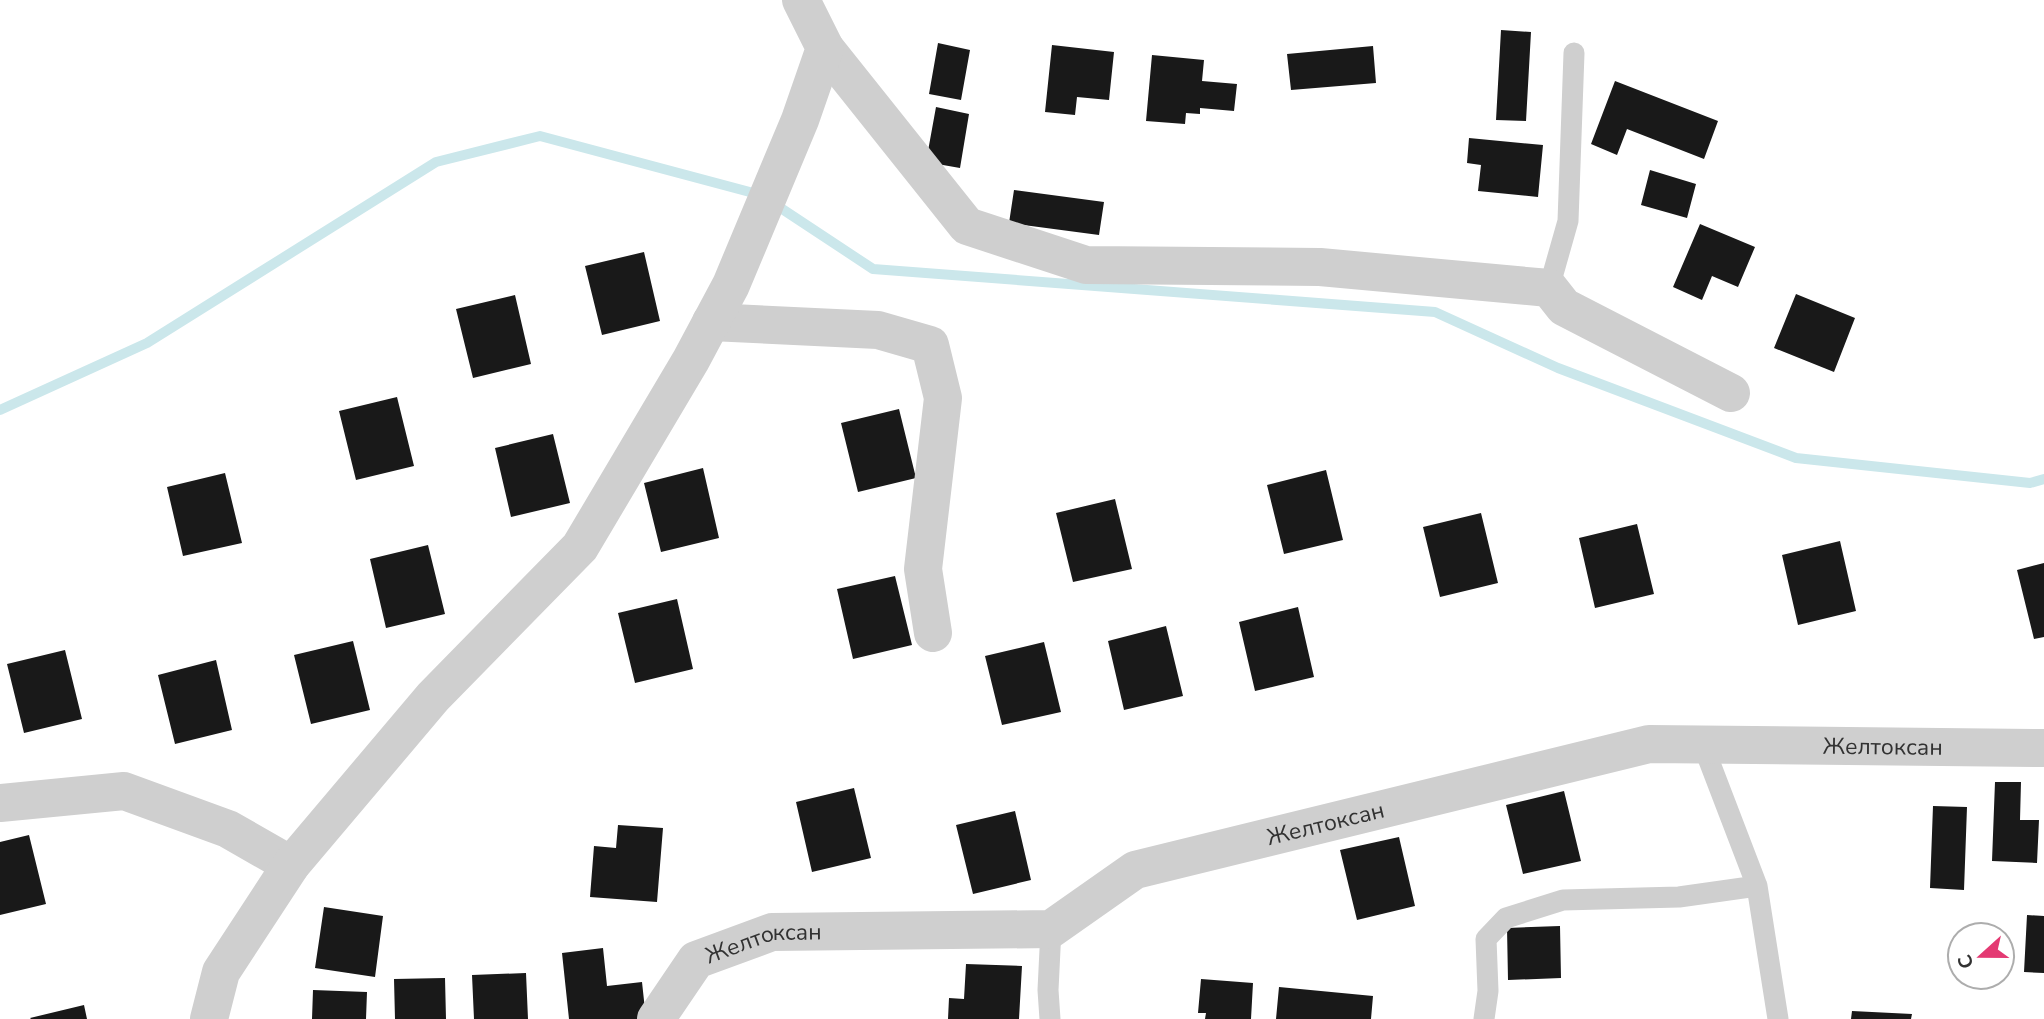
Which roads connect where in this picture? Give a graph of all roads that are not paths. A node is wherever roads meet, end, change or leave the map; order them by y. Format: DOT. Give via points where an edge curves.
graph roads {
  1 [pos="801,0"];
  2 [pos="825,48"];
  3 [pos="1574,53"];
  4 [pos="1549,288"];
  5 [pos="711,322"];
  6 [pos="1731,393"];
  7 [pos="933,633"];
  8 [pos="1703,745"];
  9 [pos="2044,747"];
  10 [pos="0,803"];
  11 [pos="291,864"];
  12 [pos="1757,886"];
  13 [pos="1051,929"];
  14 [pos="209,1019"];
  15 [pos="656,1019"];
  16 [pos="1050,1019"];
  17 [pos="1484,1019"];
  18 [pos="1778,1019"];
  1 -- 2 [label="street"];
  2 -- 4 [label="street" via="967,226 1086,265 1320,267"];
  2 -- 5 [label="street" via="800,120"];
  3 -- 4 [label="lane" via="1568,221"];
  4 -- 6 [label="street" via="1564,307"];
  5 -- 7 [label="street" via="878,330 930,345 943,398 923,569"];
  5 -- 11 [label="street" via="580,547 433,697"];
  8 -- 9 [label="street, Желтоксан"];
  8 -- 12 [label="lane"];
  8 -- 13 [label="street, Желтоксан" via="1649,744 1135,870"];
  10 -- 11 [label="street" via="124,791 228,829"];
  11 -- 14 [label="street" via="221,972"];
  12 -- 17 [label="lane" via="1679,897 1563,900 1506,918 1486,939"];
  12 -- 18 [label="lane"];
  13 -- 15 [label="street, Желтоксан" via="772,932 696,960"];
  13 -- 16 [label="lane"];
}
